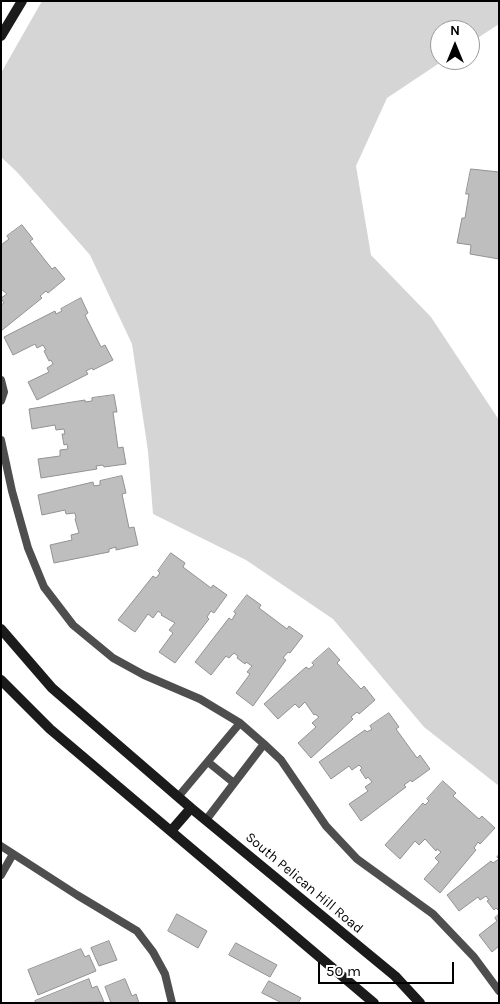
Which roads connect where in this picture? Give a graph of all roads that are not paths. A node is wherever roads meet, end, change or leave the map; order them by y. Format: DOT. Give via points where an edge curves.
graph roads {
  1 [pos="22,1"];
  2 [pos="1,36"];
  3 [pos="1,380"];
  4 [pos="1,401"];
  5 [pos="1,440"];
  6 [pos="1,629"];
  7 [pos="1,680"];
  8 [pos="240,723"];
  9 [pos="264,744"];
  10 [pos="208,762"];
  11 [pos="234,783"];
  12 [pos="178,797"];
  13 [pos="192,808"];
  14 [pos="206,820"];
  15 [pos="171,831"];
  16 [pos="1,846"];
  17 [pos="13,854"];
  18 [pos="1,875"];
  19 [pos="499,991"];
  20 [pos="172,1003"];
  21 [pos="374,1003"];
  22 [pos="420,1003"];
  1 -- 2 [label="street"];
  3 -- 4 [label="lane" via="4,392"];
  5 -- 8 [label="lane" via="28,548 44,587 73,625 113,658 200,699"];
  6 -- 12 [label="street, South Pelican Hill Road" via="52,688"];
  7 -- 15 [label="street" via="50,728"];
  8 -- 9 [label="lane"];
  8 -- 10 [label="lane"];
  9 -- 11 [label="lane"];
  9 -- 19 [label="lane" via="281,760 326,826 357,859 433,914 474,957"];
  10 -- 11 [label="lane"];
  10 -- 12 [label="lane"];
  11 -- 14 [label="lane"];
  12 -- 13 [label="street, South Pelican Hill Road"];
  13 -- 14 [label="street, South Pelican Hill Road"];
  13 -- 15 [label="street"];
  14 -- 22 [label="street, South Pelican Hill Road" via="395,976"];
  15 -- 21 [label="street"];
  16 -- 17 [label="lane"];
  17 -- 18 [label="lane"];
  17 -- 20 [label="lane" via="136,931 154,952"];
}
